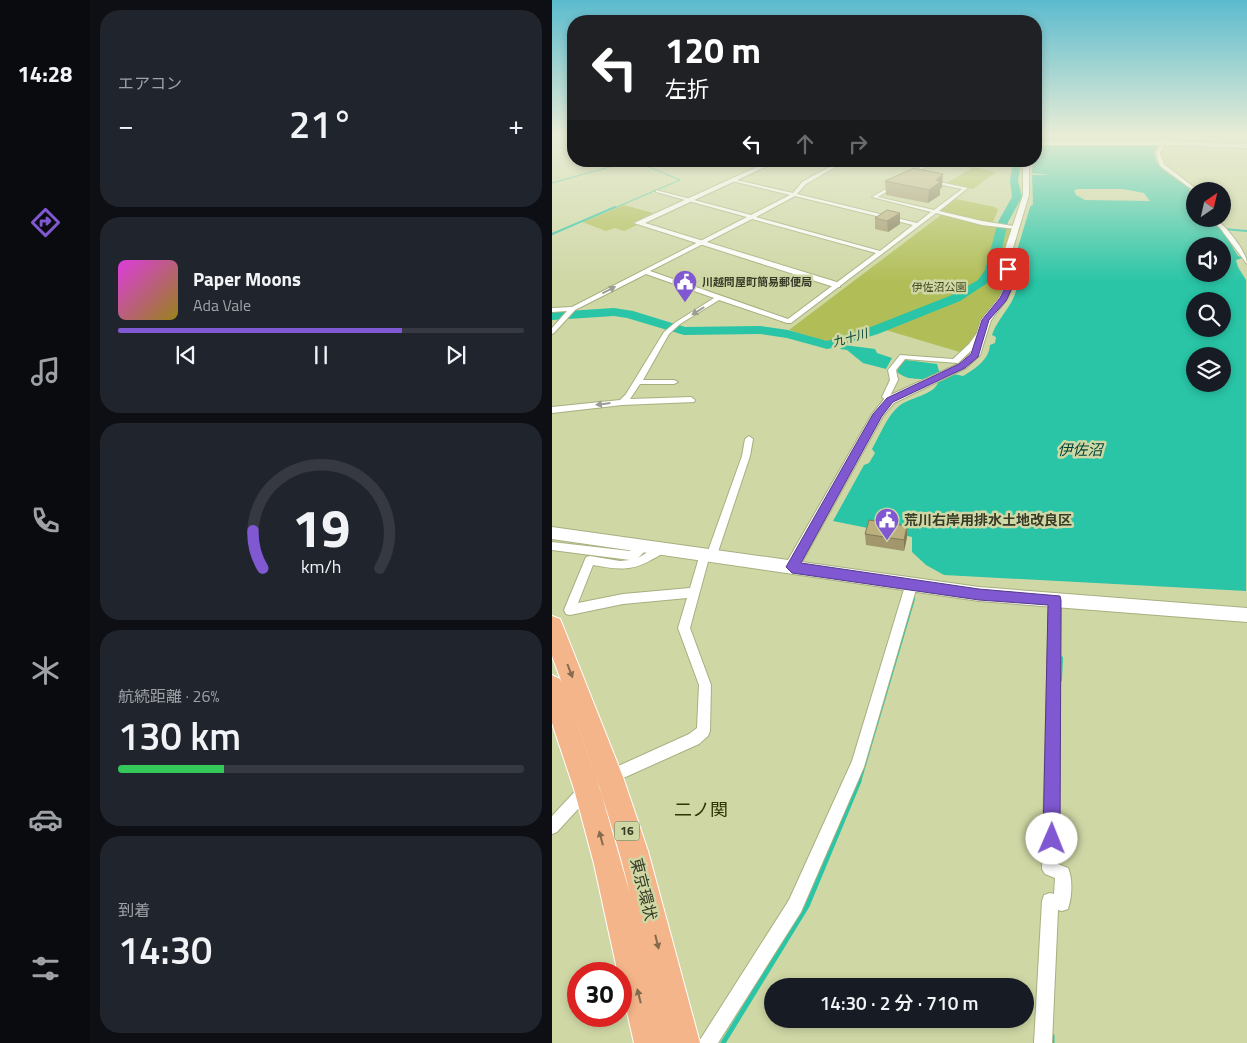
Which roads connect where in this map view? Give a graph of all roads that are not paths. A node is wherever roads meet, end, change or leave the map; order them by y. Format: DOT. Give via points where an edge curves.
graph roads {
  1 [pos="724,185"];
  2 [pos="753,185"];
  3 [pos="803,185"];
  4 [pos="894,185"];
  5 [pos="950,185"];
  6 [pos="1026,185"];
  7 [pos="658,191"];
  8 [pos="794,195"];
  9 [pos="690,200"];
  10 [pos="937,212"];
  11 [pos="752,217"];
  12 [pos="919,225"];
  13 [pos="1012,227"];
  14 [pos="1221,228"];
  15 [pos="702,243"];
  16 [pos="1243,251"];
  17 [pos="882,253"];
  18 [pos="1246,262"];
  19 [pos="646,272"];
  20 [pos="837,285"];
  21 [pos="718,298"];
  22 [pos="574,309"];
  23 [pos="552,310"];
  24 [pos="983,327"];
  25 [pos="552,332"];
  26 [pos="638,382"];
  27 [pos="674,382"];
  28 [pos="691,400"];
  29 [pos="890,400"];
  30 [pos="622,402"];
  31 [pos="552,410"];
  32 [pos="749,439"];
  33 [pos="552,532"];
  34 [pos="552,546"];
  35 [pos="645,546"];
  36 [pos="661,548"];
  37 [pos="708,555"];
  38 [pos="792,567"];
  39 [pos="911,586"];
  40 [pos="694,592"];
  41 [pos="1055,600"];
  42 [pos="1246,615"];
  43 [pos="552,626"];
  44 [pos="552,687"];
  45 [pos="599,783"];
  46 [pos="552,827"];
  47 [pos="651,1043"];
  48 [pos="683,1043"];
  49 [pos="707,1043"];
  50 [pos="1043,1043"];
  1 -- 9 [label="street"];
  2 -- 8 [label="street"];
  3 -- 8 [label="street"];
  4 -- 10 [label="street" via="874,197"];
  5 -- 10 [label="street" via="966,188"];
  6 -- 13 [label="street" via="1026,195"];
  7 -- 9 [label="street"];
  8 -- 11 [label="street"];
  8 -- 12 [label="street"];
  9 -- 11 [label="street"];
  9 -- 15 [label="street" via="638,223"];
  10 -- 12 [label="street"];
  10 -- 13 [label="street"];
  11 -- 15 [label="street"];
  11 -- 17 [label="street"];
  12 -- 17 [label="street"];
  13 -- 24 [label="street" via="1008,288"];
  14 -- 16 [label="street"];
  15 -- 19 [label="street"];
  15 -- 20 [label="street"];
  16 -- 18 [label="street"];
  17 -- 20 [label="street"];
  19 -- 21 [label="street"];
  22 -- 19 [label="street, one-way"];
  20 -- 21 [label="street" via="789,322"];
  21 -- 26 [label="street, one-way" via="666,334"];
  22 -- 23 [label="street"];
  22 -- 25 [label="street"];
  24 -- 29 [label="street" via="975,355 951,372"];
  24 -- 29 [label="street" via="972,345 955,361 903,357 899,360 892,370 894,380 886,398"];
  26 -- 27 [label="street"];
  26 -- 30 [label="street"];
  28 -- 30 [label="street"];
  29 -- 38 [label="street" via="878,414"];
  30 -- 31 [label="street, one-way"];
  32 -- 37 [label="street" via="746,456"];
  33 -- 35 [label="street"];
  34 -- 35 [label="street" via="632,556"];
  35 -- 36 [label="street"];
  36 -- 37 [label="street"];
  36 -- 40 [label="street" via="644,561 628,567 590,560 570,610 623,599"];
  37 -- 38 [label="street"];
  37 -- 40 [label="street"];
  38 -- 39 [label="street"];
  39 -- 41 [label="street"];
  39 -- 49 [label="street" via="849,788 795,906"];
  40 -- 45 [label="street" via="684,628 705,685 703,731 694,739"];
  41 -- 42 [label="street"];
  41 -- 50 [label="street" via="1050,869 1063,873 1062,902 1050,901"];
  43 -- 45 [label="highway, 東京環状 / 16, one-way"];
  44 -- 45 [label="highway, 東京環状 / 16"];
  45 -- 46 [label="street"];
  47 -- 45 [label="highway, 東京環状 / 16, one-way" via="608,864"];
  45 -- 48 [label="highway, 東京環状 / 16, one-way" via="634,851"];
}
